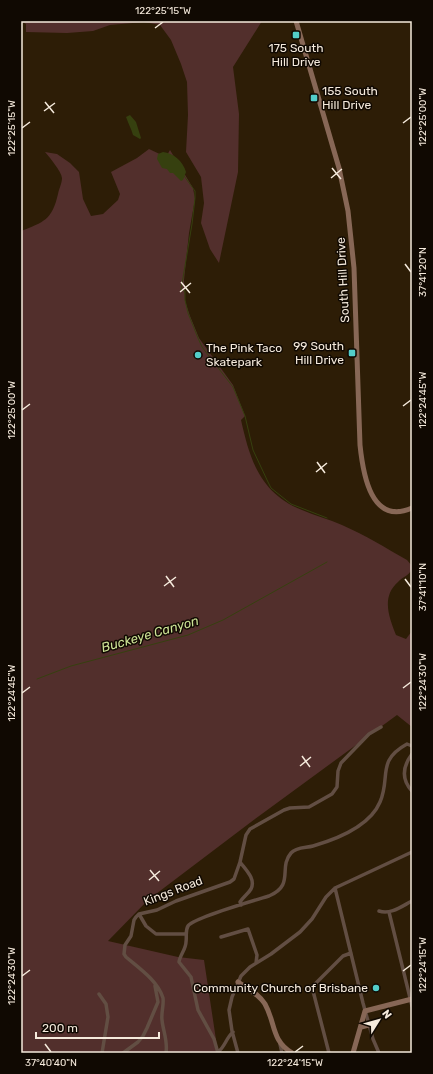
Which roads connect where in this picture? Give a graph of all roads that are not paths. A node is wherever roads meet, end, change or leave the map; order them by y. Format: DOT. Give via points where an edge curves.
graph roads {
  1 [pos="296,21"];
  2 [pos="412,508"];
  3 [pos="382,727"];
  4 [pos="412,746"];
  5 [pos="412,754"];
  6 [pos="412,791"];
  7 [pos="412,852"];
  8 [pos="240,862"];
  9 [pos="335,888"];
  10 [pos="412,901"];
  11 [pos="241,905"];
  12 [pos="379,911"];
  13 [pos="390,912"];
  14 [pos="139,914"];
  15 [pos="186,934"];
  16 [pos="221,936"];
  17 [pos="351,953"];
  18 [pos="257,955"];
  19 [pos="265,958"];
  20 [pos="256,963"];
  21 [pos="153,982"];
  22 [pos="238,982"];
  23 [pos="99,994"];
  24 [pos="411,999"];
  25 [pos="412,1006"];
  26 [pos="365,1011"];
  27 [pos="369,1025"];
  28 [pos="361,1027"];
  29 [pos="233,1032"];
  30 [pos="280,1044"];
  31 [pos="218,1052"];
  32 [pos="102,1053"];
  33 [pos="123,1053"];
  34 [pos="166,1053"];
  35 [pos="238,1053"];
  36 [pos="282,1053"];
  37 [pos="292,1053"];
  38 [pos="329,1053"];
  39 [pos="352,1053"];
  40 [pos="379,1053"];
  1 -- 2 [label="street, South Hill Drive" via="348,211 353,252 362,466 372,496 379,505 393,513"];
  3 -- 8 [label="street, Kings Road" via="369,734 340,763 336,788 332,794 309,807 284,810 250,829 246,835"];
  4 -- 11 [label="street" via="409,744 403,747 387,763 381,800 369,818 342,834 294,851 288,859 280,890"];
  5 -- 6 [label="street" via="404,773"];
  7 -- 9 [label="street"];
  8 -- 11 [label="street" via="251,876 252,882 251,889 240,902"];
  8 -- 14 [label="street, Kings Road" via="234,879 230,882 157,910"];
  9 -- 17 [label="street"];
  9 -- 19 [label="street" via="307,925"];
  10 -- 13 [label="street"];
  11 -- 15 [label="street" via="189,925"];
  12 -- 13 [label="street"];
  13 -- 24 [label="street"];
  14 -- 15 [label="street" via="146,926 156,934"];
  14 -- 21 [label="street, Kings Road" via="134,920 133,931 124,954"];
  15 -- 31 [label="street" via="186,944 180,962 192,977 198,1010"];
  16 -- 18 [label="street" via="248,929"];
  17 -- 26 [label="street"];
  17 -- 38 [label="street" via="343,956 312,987"];
  18 -- 19 [label="street"];
  18 -- 20 [label="street"];
  19 -- 20 [label="street"];
  20 -- 22 [label="street" via="244,972"];
  21 -- 33 [label="street" via="158,998 156,1006 143,1036"];
  21 -- 34 [label="street, Kings Road" via="163,1000 162,1018 168,1044"];
  22 -- 29 [label="street" via="230,1007"];
  22 -- 30 [label="street" via="265,1004"];
  23 -- 32 [label="street" via="106,1004 108,1017"];
  24 -- 25 [label="street"];
  24 -- 26 [label="street"];
  26 -- 27 [label="street"];
  26 -- 28 [label="street"];
  27 -- 28 [label="street"];
  27 -- 40 [label="street"];
  28 -- 39 [label="street"];
  29 -- 31 [label="street"];
  29 -- 35 [label="street"];
  30 -- 36 [label="street"];
  30 -- 37 [label="street"];
}
